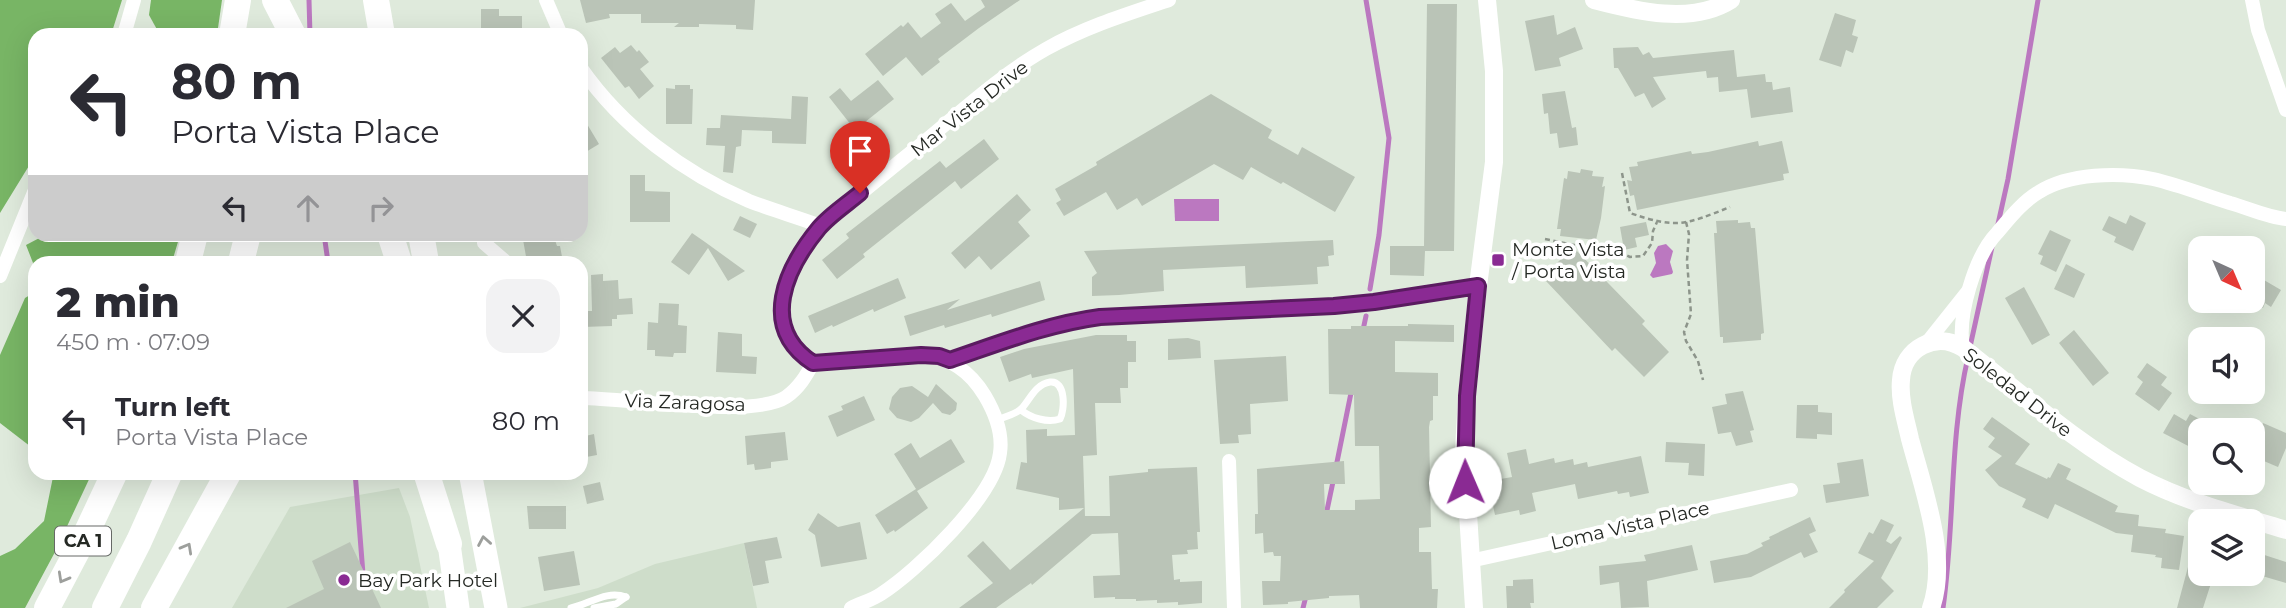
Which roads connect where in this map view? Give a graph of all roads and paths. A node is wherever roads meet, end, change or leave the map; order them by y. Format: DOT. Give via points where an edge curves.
graph roads {
  1 [pos="134,0"];
  2 [pos="238,0"];
  3 [pos="275,0"];
  4 [pos="288,0"];
  5 [pos="376,0"];
  6 [pos="546,0"];
  7 [pos="1169,0"];
  8 [pos="1487,0"];
  9 [pos="1594,0"];
  10 [pos="1731,0"];
  11 [pos="2252,0"];
  12 [pos="1711,5"];
  13 [pos="126,28"];
  14 [pos="233,28"];
  15 [pos="284,28"];
  16 [pos="289,28"];
  17 [pos="381,28"];
  18 [pos="558,28"];
  19 [pos="588,76"];
  20 [pos="2286,110"];
  21 [pos="1622,173"];
  22 [pos="28,207"];
  23 [pos="1730,207"];
  24 [pos="2286,219"];
  25 [pos="1657,222"];
  26 [pos="1686,222"];
  27 [pos="821,226"];
  28 [pos="1545,239"];
  29 [pos="484,243"];
  30 [pos="499,256"];
  31 [pos="0,276"];
  32 [pos="1478,286"];
  33 [pos="1971,287"];
  34 [pos="1925,345"];
  35 [pos="1963,348"];
  36 [pos="950,360"];
  37 [pos="813,363"];
  38 [pos="1703,380"];
  39 [pos="588,398"];
  40 [pos="1021,410"];
  41 [pos="996,420"];
  42 [pos="1229,461"];
  43 [pos="111,480"];
  44 [pos="166,480"];
  45 [pos="225,480"];
  46 [pos="429,480"];
  47 [pos="440,480"];
  48 [pos="472,480"];
  49 [pos="1791,490"];
  50 [pos="2286,530"];
  51 [pos="449,544"];
  52 [pos="1470,561"];
  53 [pos="590,607"];
  54 [pos="47,608"];
  55 [pos="105,608"];
  56 [pos="154,608"];
  57 [pos="458,608"];
  58 [pos="496,608"];
  59 [pos="571,608"];
  60 [pos="851,608"];
  61 [pos="1234,608"];
  62 [pos="1474,608"];
  63 [pos="1931,608"];
  1 -- 13 [label="street"];
  2 -- 14 [label="highway"];
  3 -- 16 [label="highway"];
  4 -- 15 [label="highway"];
  5 -- 17 [label="highway"];
  6 -- 18 [label="street"];
  7 -- 27 [label="street, Mar Vista Drive" via="1073,35 1010,72"];
  8 -- 32 [label="street" via="1494,71 1494,162"];
  9 -- 12 [label="street" via="1669,13"];
  10 -- 12 [label="street"];
  11 -- 20 [label="street"];
  19 -- 27 [label="street" via="615,109 679,164 749,201"];
  21 -- 25 [label="path" via="1630,213"];
  22 -- 31 [label="street"];
  23 -- 26 [label="path"];
  24 -- 33 [label="street" via="2152,179 2087,177 2058,183 2038,192 1992,238 1980,257"];
  25 -- 26 [label="path"];
  25 -- 28 [label="path" via="1643,256 1630,257 1606,246"];
  26 -- 38 [label="path" via="1691,314 1684,332"];
  27 -- 37 [label="street, Mar Vista Drive" via="791,269 781,303 786,331 802,356"];
  29 -- 30 [label="street"];
  32 -- 36 [label="street" via="1334,306 1073,320"];
  32 -- 52 [label="street" via="1464,450"];
  33 -- 34 [label="street"];
  33 -- 35 [label="street" via="1961,331"];
  34 -- 35 [label="street, Soledad Drive" via="1945,340"];
  34 -- 63 [label="street" via="1903,367 1900,391 1935,546 1936,588"];
  35 -- 50 [label="street, Soledad Drive" via="2063,428 2140,478 2185,498"];
  36 -- 37 [label="street" via="921,355"];
  36 -- 41 [label="street" via="979,386"];
  37 -- 39 [label="street, Via Zaragosa" via="801,384 786,397 764,404 740,407"];
  40 -- 40 [label="lane" via="1039,387 1049,382 1060,386 1060,419 1043,419"];
  40 -- 41 [label="lane"];
  41 -- 60 [label="street" via="1000,442 997,466 965,515 928,557 881,594"];
  42 -- 61 [label="street"];
  43 -- 54 [label="highway, CA 1, one-way"];
  44 -- 55 [label="highway, CA 1"];
  56 -- 45 [label="highway, one-way"];
  46 -- 51 [label="highway"];
  47 -- 51 [label="highway"];
  58 -- 48 [label="main road, one-way"];
  49 -- 52 [label="street, Loma Vista Place"];
  51 -- 57 [label="main road"];
  52 -- 62 [label="street"];
  53 -- 59 [label="lane"];
}
